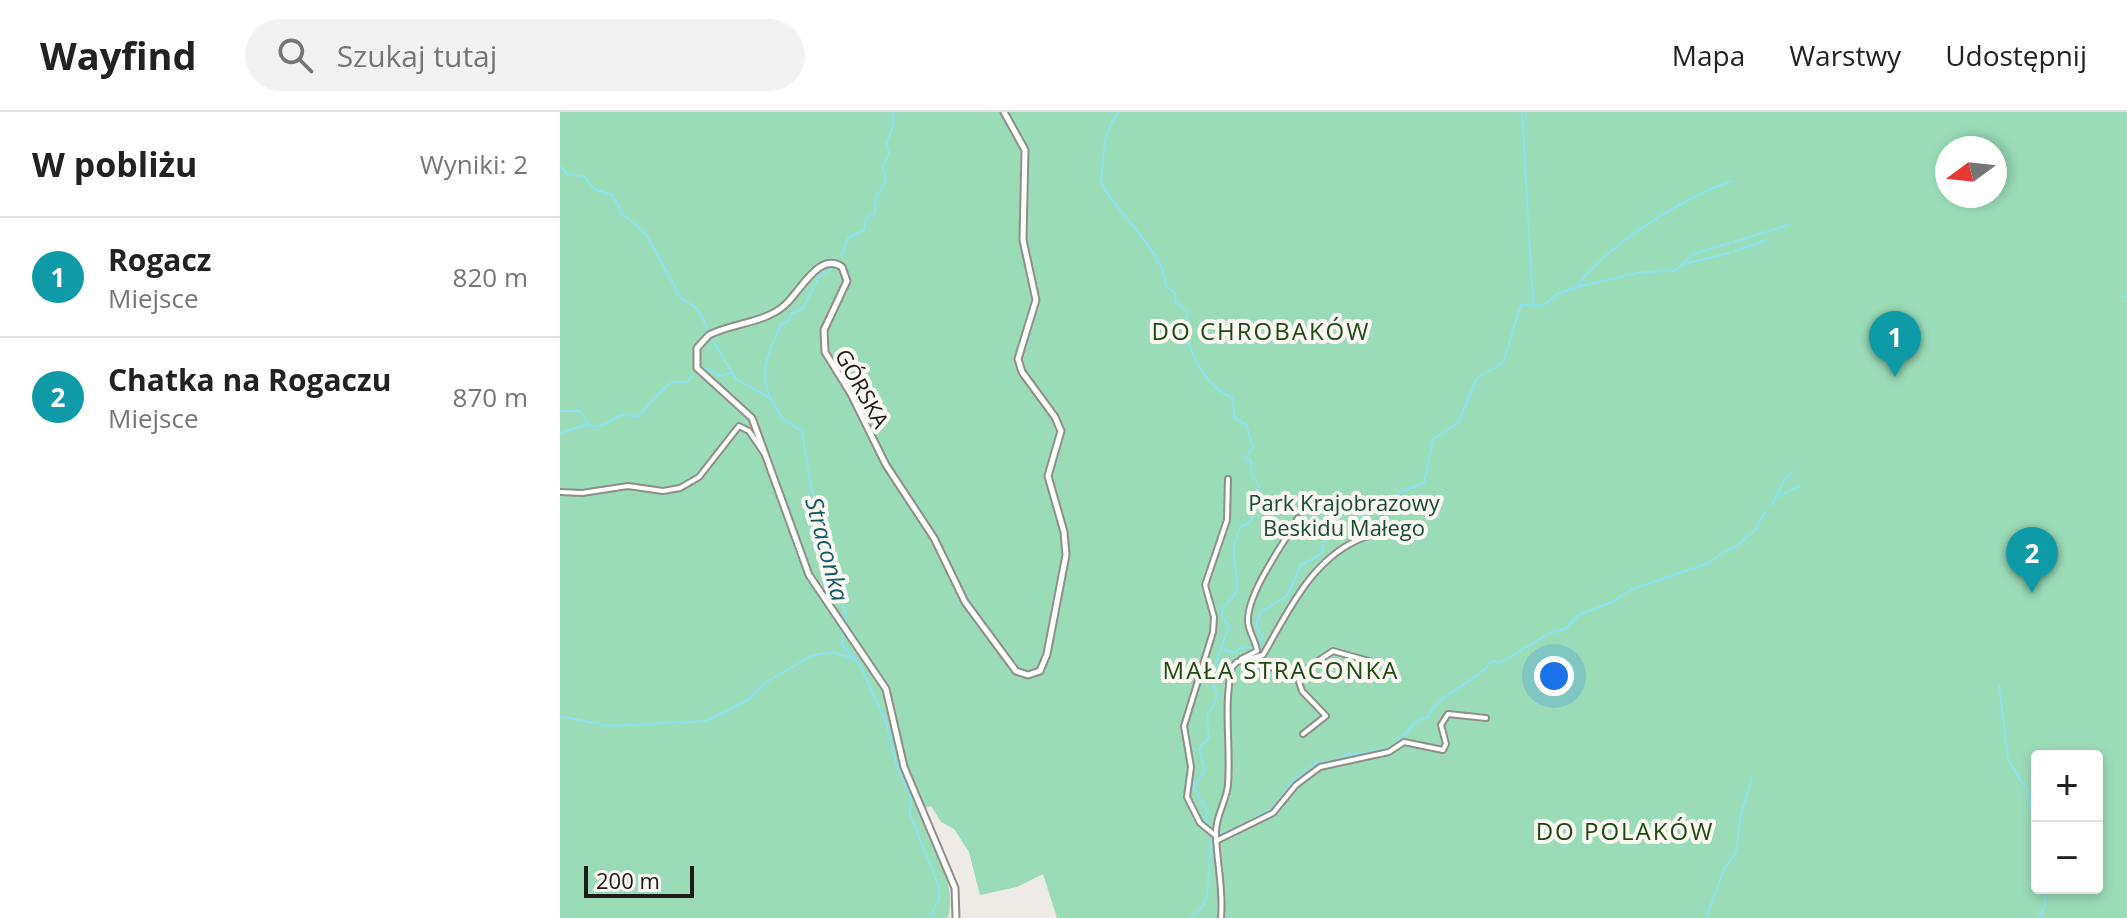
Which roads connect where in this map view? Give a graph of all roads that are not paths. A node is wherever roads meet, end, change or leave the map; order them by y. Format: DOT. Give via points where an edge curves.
graph roads {
  1 [pos="1004,112"];
  2 [pos="766,454"];
  3 [pos="1228,479"];
  4 [pos="560,492"];
  5 [pos="1298,518"];
  6 [pos="1396,532"];
  7 [pos="1259,658"];
  8 [pos="1369,661"];
  9 [pos="1237,662"];
  10 [pos="1297,675"];
  11 [pos="1486,718"];
  12 [pos="1303,734"];
  13 [pos="1207,831"];
  14 [pos="1215,838"];
  15 [pos="1216,849"];
  16 [pos="956,918"];
  17 [pos="1221,918"];
  1 -- 2 [label="street, GÓRSKA" via="1024,145 1023,240 1036,307 1018,359 1060,428 1048,476 1066,548 1041,669 1030,675 1018,672 969,608 826,355 824,330 847,281 845,270 835,262 819,267 775,312 712,333 698,345 695,360 700,373 748,412"];
  2 -- 4 [label="street" via="739,426 699,477 680,488 663,491 633,485"];
  2 -- 16 [label="street, GÓRSKA" via="805,565 889,697 904,767 955,888"];
  3 -- 13 [label="street" via="1227,520 1205,585 1213,632 1184,726 1191,767 1186,791"];
  5 -- 9 [label="street" via="1254,601 1248,622 1257,650"];
  6 -- 7 [label="street" via="1356,541 1318,568"];
  7 -- 9 [label="street"];
  7 -- 10 [label="street"];
  8 -- 10 [label="street" via="1331,652"];
  9 -- 14 [label="street" via="1225,712 1229,786"];
  10 -- 12 [label="street" via="1302,691 1326,716"];
  11 -- 14 [label="street" via="1448,714 1441,725 1443,750 1404,742 1389,752 1320,767 1273,813"];
  13 -- 14 [label="street"];
  13 -- 15 [label="street"];
  14 -- 15 [label="street"];
  15 -- 17 [label="street" via="1223,889"];
}
